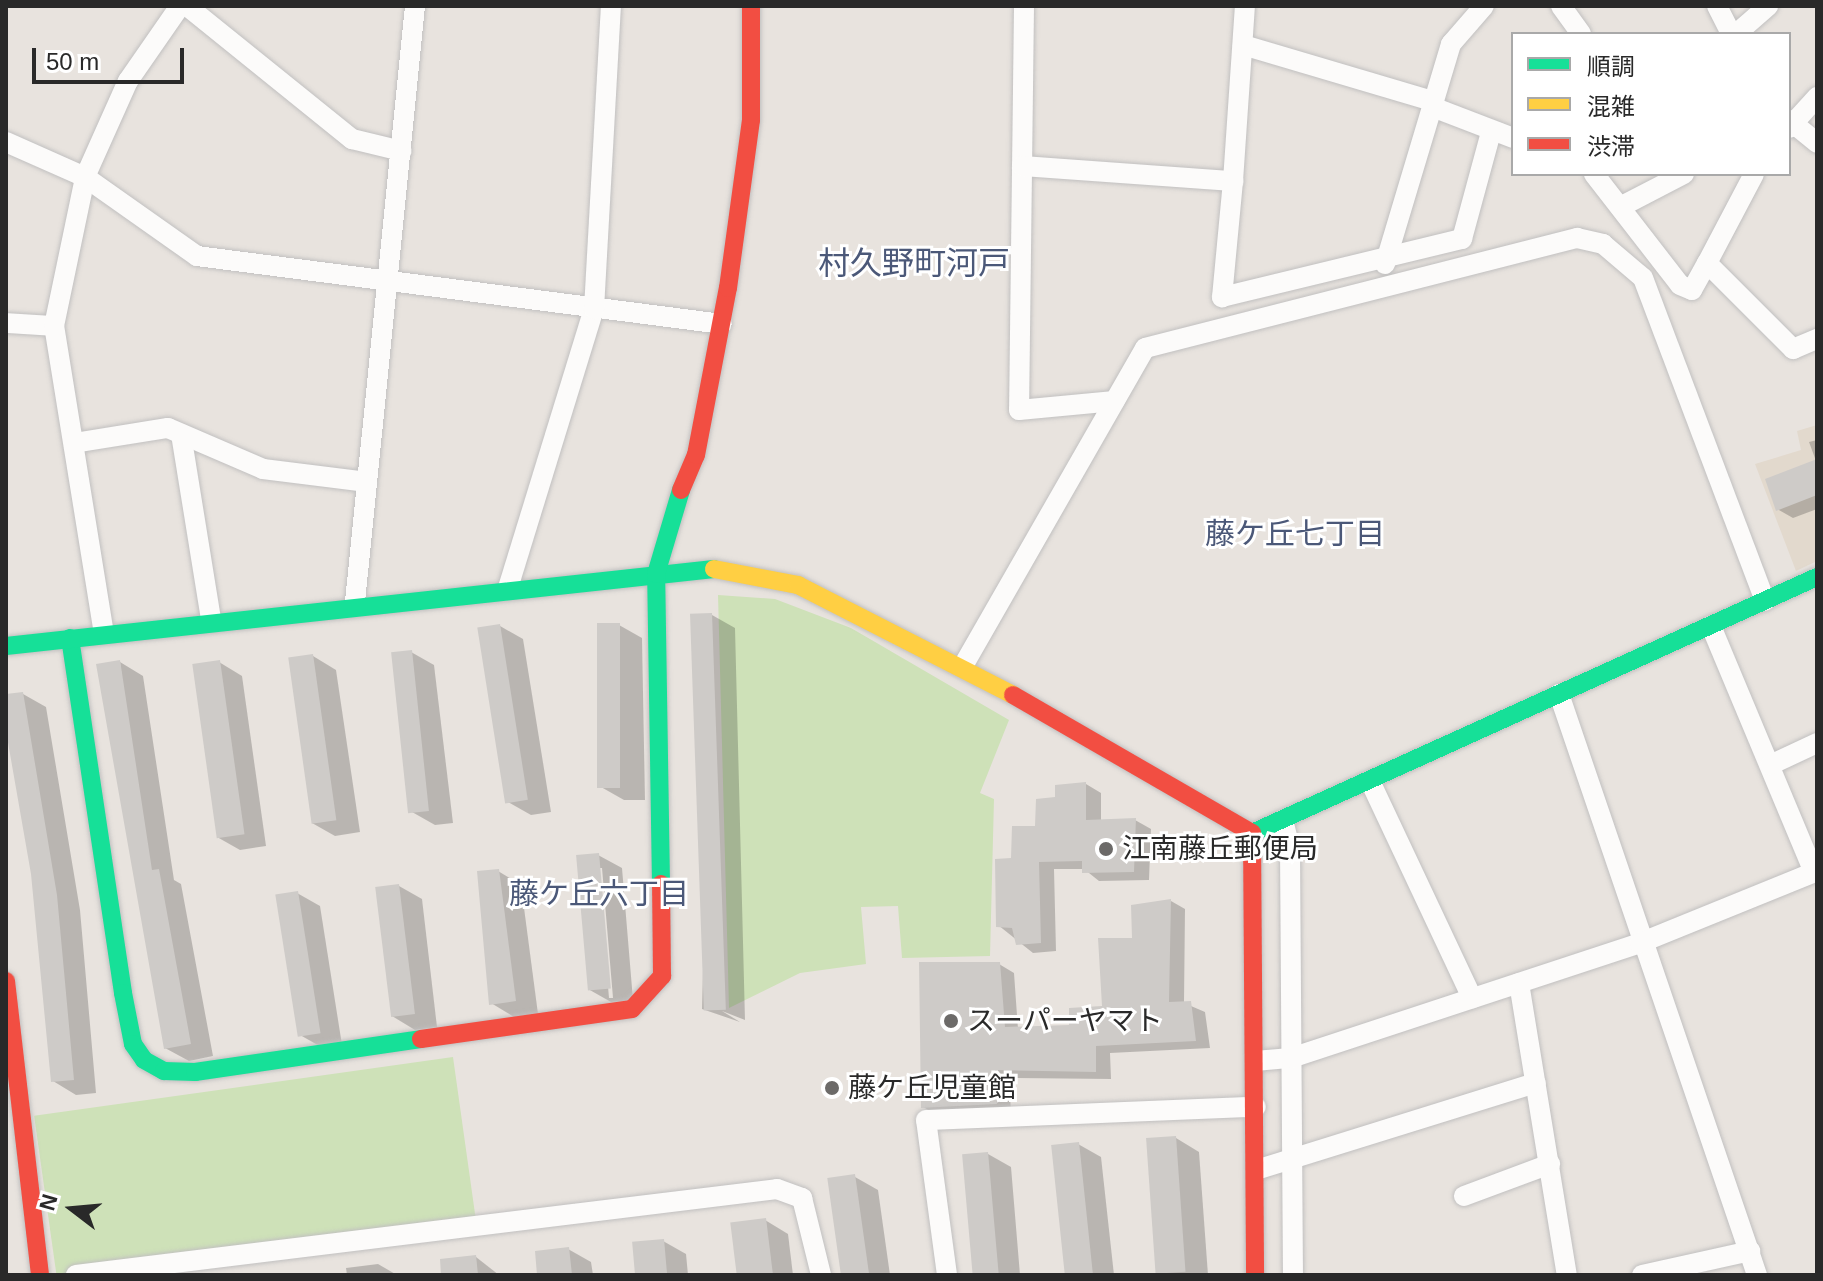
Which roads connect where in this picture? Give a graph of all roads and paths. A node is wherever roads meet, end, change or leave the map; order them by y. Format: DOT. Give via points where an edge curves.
graph roads {
  1 [pos="180,6"];
  2 [pos="187,6"];
  3 [pos="415,6"];
  4 [pos="611,6"];
  5 [pos="751,6"];
  6 [pos="1024,6"];
  7 [pos="1245,6"];
  8 [pos="1484,6"];
  9 [pos="1561,6"];
  10 [pos="1717,6"];
  11 [pos="1768,6"];
  12 [pos="1580,32"];
  13 [pos="1732,32"];
  14 [pos="1736,32"];
  15 [pos="1243,45"];
  16 [pos="1817,97"];
  17 [pos="1432,104"];
  18 [pos="1791,123"];
  19 [pos="1791,125"];
  20 [pos="1490,136"];
  21 [pos="1511,137"];
  22 [pos="6,142"];
  23 [pos="1817,143"];
  24 [pos="402,151"];
  25 [pos="1022,166"];
  26 [pos="1596,176"];
  27 [pos="1680,176"];
  28 [pos="1753,176"];
  29 [pos="85,177"];
  30 [pos="1233,181"];
  31 [pos="1620,207"];
  32 [pos="1387,258"];
  33 [pos="1707,263"];
  34 [pos="388,285"];
  35 [pos="1377,290"];
  36 [pos="594,309"];
  37 [pos="6,323"];
  38 [pos="722,324"];
  39 [pos="54,326"];
  40 [pos="1817,339"];
  41 [pos="1115,401"];
  42 [pos="181,434"];
  43 [pos="74,443"];
  44 [pos="367,482"];
  45 [pos="656,574"];
  46 [pos="1817,577"];
  47 [pos="508,588"];
  48 [pos="1765,601"];
  49 [pos="355,602"];
  50 [pos="211,620"];
  51 [pos="1711,626"];
  52 [pos="104,634"];
  53 [pos="70,638"];
  54 [pos="6,646"];
  55 [pos="963,666"];
  56 [pos="1559,694"];
  57 [pos="1817,743"];
  58 [pos="1770,765"];
  59 [pos="1370,781"];
  60 [pos="1283,820"];
  61 [pos="1252,833"];
  62 [pos="1816,872"];
  63 [pos="1640,943"];
  64 [pos="6,981"];
  65 [pos="1519,983"];
  66 [pos="1472,998"];
  67 [pos="10,1045"];
  68 [pos="1276,1059"];
  69 [pos="1536,1083"];
  70 [pos="1256,1107"];
  71 [pos="1277,1164"];
  72 [pos="1550,1164"];
  73 [pos="1464,1196"];
  74 [pos="1750,1251"];
  75 [pos="40,1275"];
  76 [pos="76,1275"];
  77 [pos="821,1275"];
  78 [pos="947,1275"];
  79 [pos="1255,1275"];
  80 [pos="1293,1275"];
  81 [pos="1567,1275"];
  82 [pos="1642,1275"];
  83 [pos="1757,1275"];
  1 -- 29 [label="street" via="128,81"];
  2 -- 24 [label="street" via="352,139"];
  3 -- 24 [label="street"];
  4 -- 36 [label="street"];
  5 -- 38 [label="street" via="751,120"];
  6 -- 25 [label="street"];
  7 -- 15 [label="street"];
  8 -- 17 [label="street" via="1451,44"];
  9 -- 12 [label="street"];
  10 -- 13 [label="street"];
  11 -- 14 [label="street"];
  15 -- 17 [label="street"];
  15 -- 30 [label="street"];
  16 -- 18 [label="street"];
  17 -- 21 [label="street"];
  17 -- 32 [label="street"];
  19 -- 23 [label="street"];
  20 -- 32 [label="street" via="1462,239"];
  22 -- 29 [label="street"];
  24 -- 34 [label="street"];
  25 -- 30 [label="street"];
  25 -- 41 [label="street" via="1019,410"];
  26 -- 31 [label="street"];
  27 -- 31 [label="street"];
  28 -- 33 [label="street"];
  29 -- 34 [label="street" via="197,256"];
  29 -- 39 [label="street"];
  30 -- 32 [label="street" via="1222,297"];
  31 -- 33 [label="street" via="1680,285 1692,290"];
  32 -- 35 [label="street"];
  33 -- 40 [label="street" via="1793,349"];
  34 -- 36 [label="street"];
  34 -- 44 [label="street"];
  35 -- 41 [label="street" via="1145,348"];
  35 -- 48 [label="street" via="1577,238 1626,260 1643,278"];
  36 -- 38 [label="street"];
  36 -- 47 [label="street"];
  37 -- 39 [label="street"];
  38 -- 45 [label="street" via="696,455 664,529"];
  39 -- 43 [label="street"];
  41 -- 55 [label="street"];
  42 -- 43 [label="street" via="168,428"];
  42 -- 44 [label="street" via="263,469"];
  42 -- 50 [label="street"];
  43 -- 52 [label="street"];
  44 -- 49 [label="street"];
  45 -- 47 [label="street"];
  45 -- 53 [label="street" via="662,976 651,990 632,1009 195,1072 164,1071 133,1044"];
  45 -- 55 [label="street" via="709,568 798,585"];
  46 -- 48 [label="street"];
  47 -- 49 [label="street"];
  48 -- 51 [label="street"];
  49 -- 50 [label="street"];
  50 -- 52 [label="street"];
  51 -- 56 [label="street"];
  51 -- 58 [label="street"];
  52 -- 53 [label="street"];
  53 -- 54 [label="street"];
  55 -- 61 [label="street"];
  56 -- 59 [label="street"];
  56 -- 63 [label="street"];
  57 -- 58 [label="street"];
  58 -- 62 [label="street"];
  59 -- 60 [label="street"];
  59 -- 66 [label="street"];
  60 -- 61 [label="street"];
  60 -- 68 [label="street" via="1290,849"];
  61 -- 68 [label="street"];
  62 -- 63 [label="street"];
  63 -- 65 [label="street"];
  63 -- 74 [label="street"];
  64 -- 67 [label="street"];
  65 -- 66 [label="street"];
  65 -- 69 [label="street"];
  66 -- 68 [label="street"];
  67 -- 75 [label="street"];
  68 -- 70 [label="street"];
  68 -- 71 [label="street"];
  69 -- 71 [label="street"];
  69 -- 72 [label="street"];
  70 -- 71 [label="street"];
  70 -- 78 [label="street" via="926,1120"];
  71 -- 79 [label="street"];
  71 -- 80 [label="street"];
  72 -- 73 [label="street"];
  72 -- 81 [label="street"];
  74 -- 82 [label="street"];
  74 -- 83 [label="street"];
  76 -- 77 [label="street" via="777,1189 802,1198"];
}
